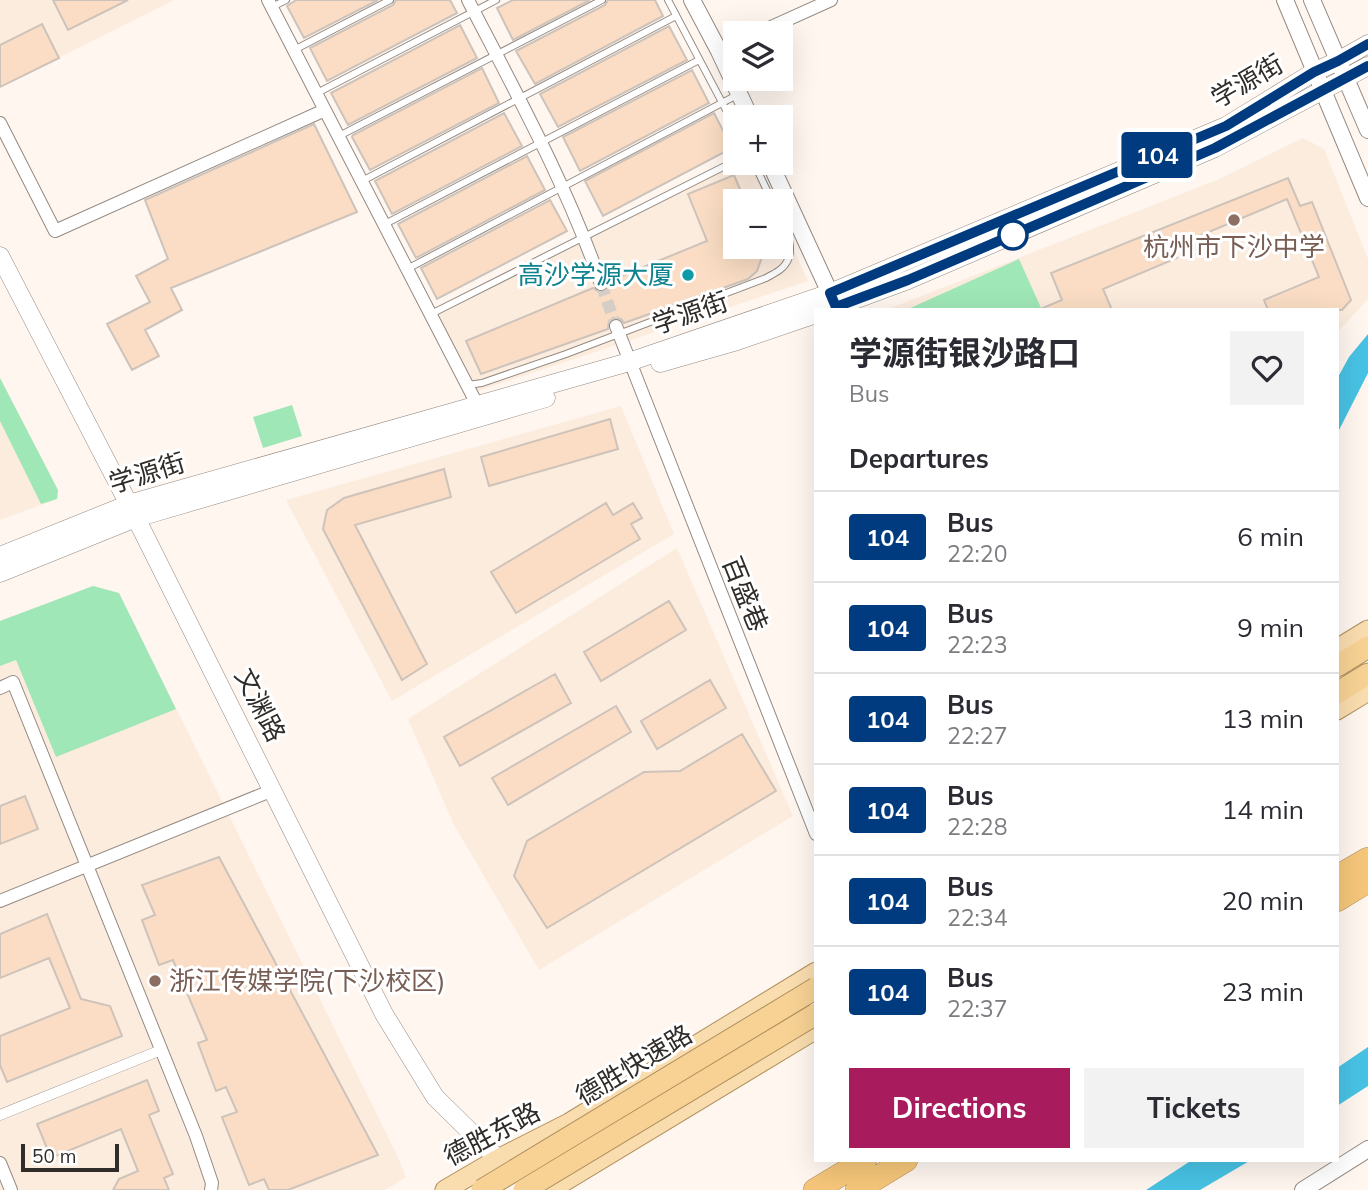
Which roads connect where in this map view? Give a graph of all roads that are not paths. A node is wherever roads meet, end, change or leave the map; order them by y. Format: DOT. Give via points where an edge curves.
graph roads {
  1 [pos="286,0"];
  2 [pos="390,0"];
  3 [pos="496,0"];
  4 [pos="602,0"];
  5 [pos="668,0"];
  6 [pos="692,0"];
  7 [pos="831,0"];
  8 [pos="1285,0"];
  9 [pos="1312,0"];
  10 [pos="270,4"];
  11 [pos="471,6"];
  12 [pos="676,16"];
  13 [pos="785,21"];
  14 [pos="1368,44"];
  15 [pos="723,49"];
  16 [pos="295,50"];
  17 [pos="719,51"];
  18 [pos="497,56"];
  19 [pos="699,60"];
  20 [pos="1338,61"];
  21 [pos="1368,66"];
  22 [pos="1314,72"];
  23 [pos="1345,78"];
  24 [pos="1322,91"];
  25 [pos="317,93"];
  26 [pos="739,94"];
  27 [pos="519,98"];
  28 [pos="723,104"];
  29 [pos="744,105"];
  30 [pos="325,110"];
  31 [pos="0,123"];
  32 [pos="1368,130"];
  33 [pos="339,136"];
  34 [pos="542,142"];
  35 [pos="723,167"];
  36 [pos="775,175"];
  37 [pos="362,181"];
  38 [pos="563,186"];
  39 [pos="1368,198"];
  40 [pos="384,224"];
  41 [pos="585,237"];
  42 [pos="0,256"];
  43 [pos="788,259"];
  44 [pos="407,269"];
  45 [pos="601,285"];
  46 [pos="831,303"];
  47 [pos="814,308"];
  48 [pos="431,314"];
  49 [pos="814,315"];
  50 [pos="618,330"];
  51 [pos="631,367"];
  52 [pos="468,385"];
  53 [pos="481,412"];
  54 [pos="133,511"];
  55 [pos="0,556"];
  56 [pos="0,573"];
  57 [pos="1368,630"];
  58 [pos="1368,647"];
  59 [pos="1339,648"];
  60 [pos="1339,665"];
  61 [pos="1368,674"];
  62 [pos="0,688"];
  63 [pos="1368,691"];
  64 [pos="1339,692"];
  65 [pos="1339,709"];
  66 [pos="273,790"];
  67 [pos="814,829"];
  68 [pos="1368,859"];
  69 [pos="87,866"];
  70 [pos="1339,876"];
  71 [pos="1368,881"];
  72 [pos="1339,899"];
  73 [pos="0,901"];
  74 [pos="814,973"];
  75 [pos="814,989"];
  76 [pos="814,1015"];
  77 [pos="814,1030"];
  78 [pos="161,1050"];
  79 [pos="0,1115"];
  80 [pos="1368,1149"];
  81 [pos="498,1159"];
  82 [pos="862,1162"];
  83 [pos="903,1162"];
  84 [pos="0,1163"];
  85 [pos="552,1189"];
  86 [pos="11,1190"];
  87 [pos="211,1190"];
  88 [pos="445,1190"];
  89 [pos="482,1190"];
  90 [pos="513,1190"];
  91 [pos="524,1190"];
  92 [pos="815,1190"];
  93 [pos="857,1190"];
  94 [pos="1303,1190"];
  1 -- 10 [label="lane"];
  2 -- 16 [label="lane"];
  3 -- 11 [label="lane"];
  4 -- 18 [label="lane"];
  5 -- 12 [label="lane"];
  6 -- 17 [label="street"];
  7 -- 13 [label="street"];
  8 -- 22 [label="street"];
  9 -- 20 [label="street"];
  10 -- 16 [label="street"];
  11 -- 18 [label="street"];
  11 -- 25 [label="lane"];
  12 -- 19 [label="lane"];
  12 -- 27 [label="lane"];
  14 -- 20 [label="main road, 学源街"];
  15 -- 17 [label="street"];
  16 -- 25 [label="street"];
  17 -- 26 [label="street"];
  18 -- 27 [label="street"];
  18 -- 33 [label="lane"];
  19 -- 28 [label="lane"];
  19 -- 34 [label="lane"];
  20 -- 22 [label="main road, 学源街"];
  20 -- 23 [label="street"];
  21 -- 23 [label="main road, 学源街"];
  22 -- 24 [label="street"];
  22 -- 46 [label="main road, 学源街" via="1226,126"];
  23 -- 24 [label="main road, 学源街"];
  23 -- 32 [label="street"];
  24 -- 39 [label="street"];
  24 -- 46 [label="main road, 学源街" via="1192,158 908,280"];
  25 -- 30 [label="street"];
  26 -- 28 [label="lane"];
  26 -- 29 [label="street"];
  27 -- 34 [label="street"];
  27 -- 37 [label="lane"];
  28 -- 38 [label="lane"];
  30 -- 31 [label="street" via="55,231"];
  30 -- 33 [label="street"];
  33 -- 37 [label="street"];
  34 -- 38 [label="street"];
  34 -- 40 [label="lane"];
  35 -- 41 [label="lane"];
  36 -- 46 [label="street"];
  37 -- 40 [label="street"];
  38 -- 41 [label="street"];
  38 -- 44 [label="lane"];
  40 -- 44 [label="street"];
  41 -- 45 [label="street"];
  41 -- 48 [label="lane"];
  42 -- 54 [label="main road, 文渊路"];
  43 -- 50 [label="lane" via="766,278"];
  44 -- 48 [label="street"];
  47 -- 51 [label="main road, 学源街"];
  48 -- 52 [label="street"];
  49 -- 51 [label="main road, 学源街" via="737,341"];
  50 -- 51 [label="street, 百盛巷"];
  50 -- 52 [label="lane"];
  51 -- 53 [label="main road, 学源街"];
  51 -- 67 [label="street, 百盛巷"];
  52 -- 53 [label="street"];
  53 -- 54 [label="main road, 学源街"];
  54 -- 55 [label="main road, 学源街"];
  54 -- 56 [label="main road, 学源街"];
  54 -- 66 [label="main road, 文渊路"];
  57 -- 59 [label="main road"];
  58 -- 60 [label="highway"];
  61 -- 64 [label="highway"];
  62 -- 69 [label="street" via="13,682"];
  63 -- 65 [label="main road"];
  66 -- 69 [label="street"];
  66 -- 81 [label="main road, 文渊路" via="384,1014 435,1097"];
  68 -- 70 [label="highway"];
  69 -- 73 [label="street"];
  69 -- 78 [label="street"];
  71 -- 72 [label="highway"];
  74 -- 81 [label="main road, 德胜东路" via="569,1124"];
  75 -- 89 [label="highway, 德胜快速路, bridge"];
  76 -- 91 [label="highway, 德胜快速路, bridge"];
  77 -- 85 [label="main road"];
  78 -- 79 [label="street"];
  78 -- 87 [label="street" via="196,1136"];
  80 -- 94 [label="street"];
  81 -- 85 [label="main road"];
  81 -- 88 [label="main road, 德胜东路"];
  81 -- 90 [label="main road"];
  82 -- 92 [label="highway"];
  83 -- 93 [label="highway"];
  84 -- 86 [label="street"];
}
